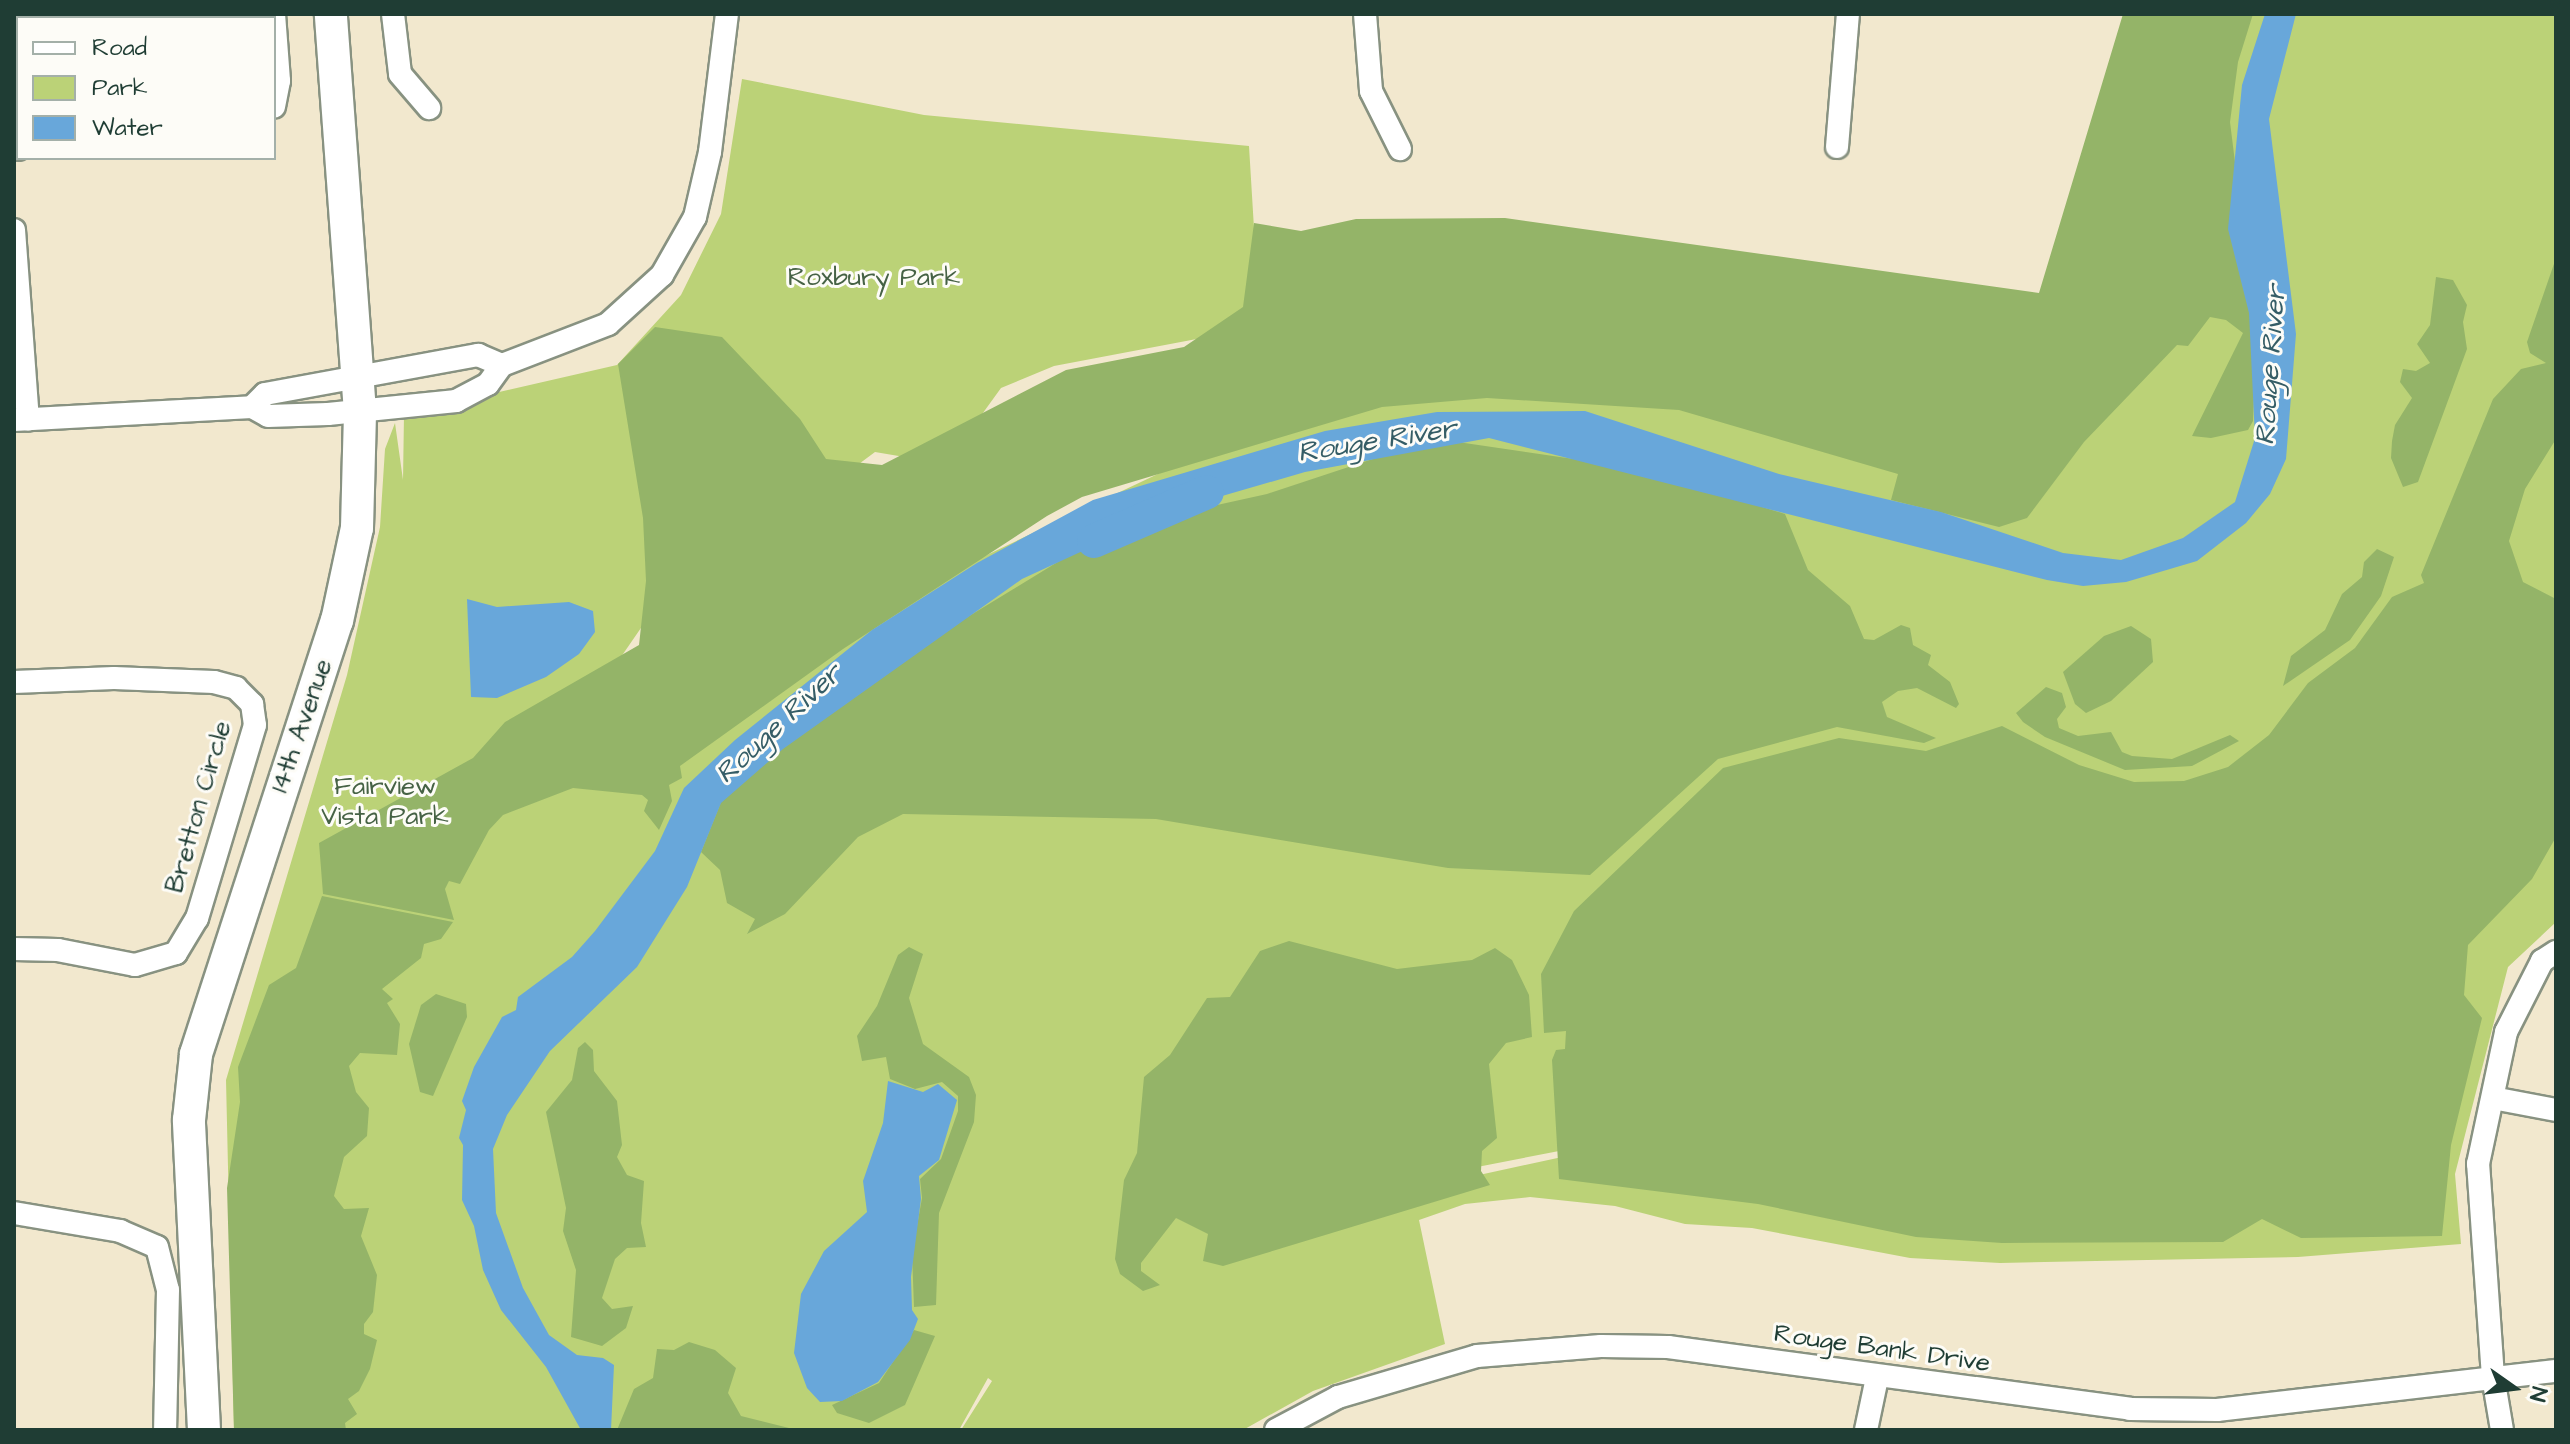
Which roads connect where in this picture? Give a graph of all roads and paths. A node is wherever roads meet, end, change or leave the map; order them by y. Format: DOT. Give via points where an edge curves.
graph roads {
  1 [pos="331,14"];
  2 [pos="393,14"];
  3 [pos="727,14"];
  4 [pos="1365,14"];
  5 [pos="1848,14"];
  6 [pos="276,41"];
  7 [pos="276,97"];
  8 [pos="429,108"];
  9 [pos="1837,147"];
  10 [pos="1400,149"];
  11 [pos="14,230"];
  12 [pos="502,365"];
  13 [pos="358,396"];
  14 [pos="252,407"];
  15 [pos="21,420"];
  16 [pos="14,682"];
  17 [pos="14,949"];
  18 [pos="2556,952"];
  19 [pos="2493,1098"];
  20 [pos="2556,1110"];
  21 [pos="14,1213"];
  22 [pos="2556,1371"];
  23 [pos="2493,1377"];
  24 [pos="1877,1378"];
  25 [pos="165,1430"];
  26 [pos="204,1430"];
  27 [pos="1276,1430"];
  28 [pos="1866,1430"];
  29 [pos="2502,1430"];
  1 -- 13 [label="main road, 14th Avenue"];
  2 -- 8 [label="street" via="400,74"];
  3 -- 12 [label="street" via="710,152 695,217 681,246 662,275 608,324"];
  4 -- 10 [label="street" via="1371,91"];
  5 -- 9 [label="street"];
  6 -- 7 [label="street"];
  11 -- 15 [label="street"];
  12 -- 13 [label="street" via="478,355"];
  12 -- 13 [label="street" via="488,384 456,401"];
  13 -- 14 [label="street" via="268,416"];
  13 -- 14 [label="street" via="265,394"];
  13 -- 26 [label="main road, 14th Avenue" via="357,528 337,621 196,1054 189,1120"];
  14 -- 15 [label="street"];
  16 -- 17 [label="street, Bretton Circle" via="214,682 236,688 252,704 255,725 197,918 176,953 135,965 58,950"];
  18 -- 19 [label="street" via="2542,961 2522,993 2506,1032"];
  19 -- 20 [label="street"];
  19 -- 23 [label="street" via="2478,1164"];
  21 -- 25 [label="street" via="120,1231 157,1247 168,1290"];
  22 -- 23 [label="street, Rouge Bank Drive"];
  23 -- 24 [label="street, Rouge Bank Drive" via="2176,1410"];
  23 -- 29 [label="street"];
  24 -- 27 [label="street, Rouge Bank Drive" via="1668,1347 1477,1356 1338,1397"];
  24 -- 28 [label="street"];
}
